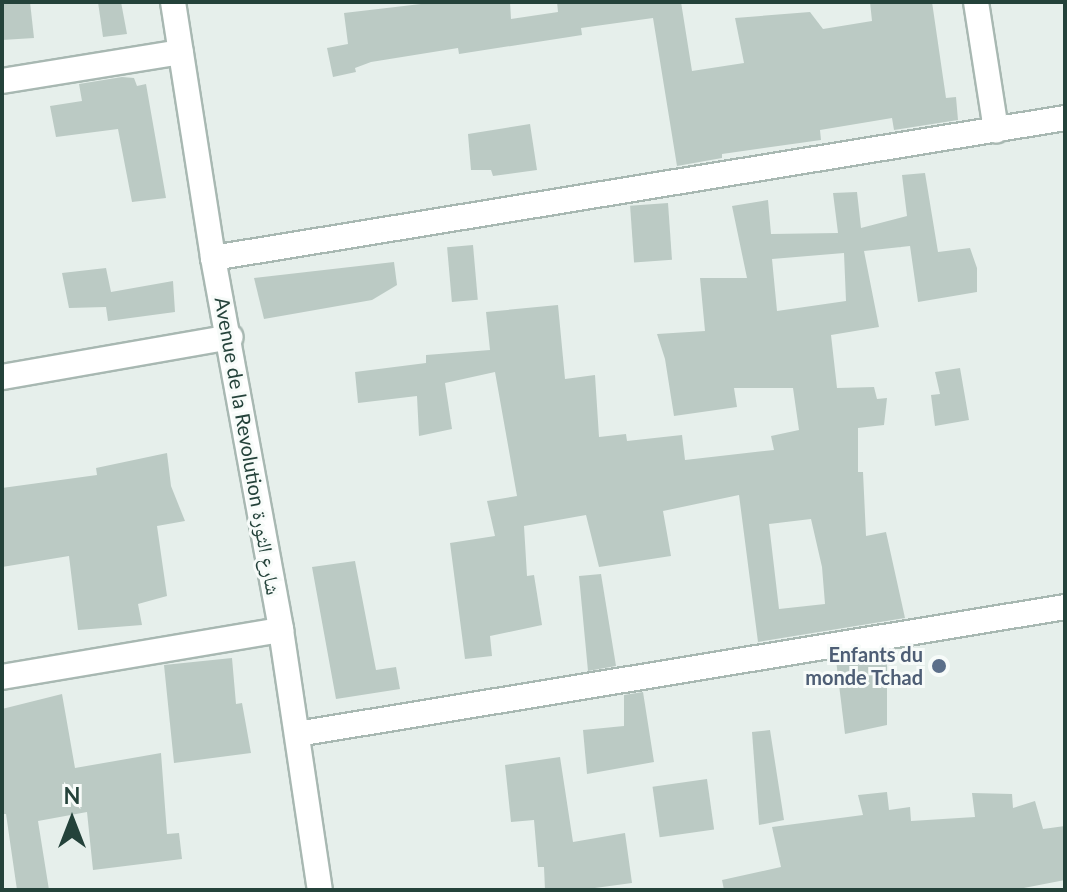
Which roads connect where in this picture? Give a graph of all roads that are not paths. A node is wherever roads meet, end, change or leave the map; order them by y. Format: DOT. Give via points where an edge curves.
graph roads {
  1 [pos="173,2"];
  2 [pos="976,2"];
  3 [pos="181,52"];
  4 [pos="2,81"];
  5 [pos="1065,118"];
  6 [pos="996,130"];
  7 [pos="213,258"];
  8 [pos="231,337"];
  9 [pos="2,377"];
  10 [pos="1065,607"];
  11 [pos="281,630"];
  12 [pos="2,677"];
  13 [pos="297,734"];
  14 [pos="320,890"];
  1 -- 3 [label="street, Avenue de la Revolution شارع الثورة"];
  2 -- 6 [label="street"];
  3 -- 4 [label="street"];
  3 -- 7 [label="street, Avenue de la Revolution شارع الثورة"];
  5 -- 6 [label="street"];
  6 -- 7 [label="street"];
  7 -- 8 [label="street, Avenue de la Revolution شارع الثورة"];
  8 -- 9 [label="street"];
  8 -- 11 [label="street, Avenue de la Revolution شارع الثورة"];
  10 -- 13 [label="street"];
  11 -- 12 [label="street"];
  11 -- 13 [label="street, Avenue de la Revolution شارع الثورة"];
  13 -- 14 [label="street, Avenue de la Revolution شارع الثورة"];
}
